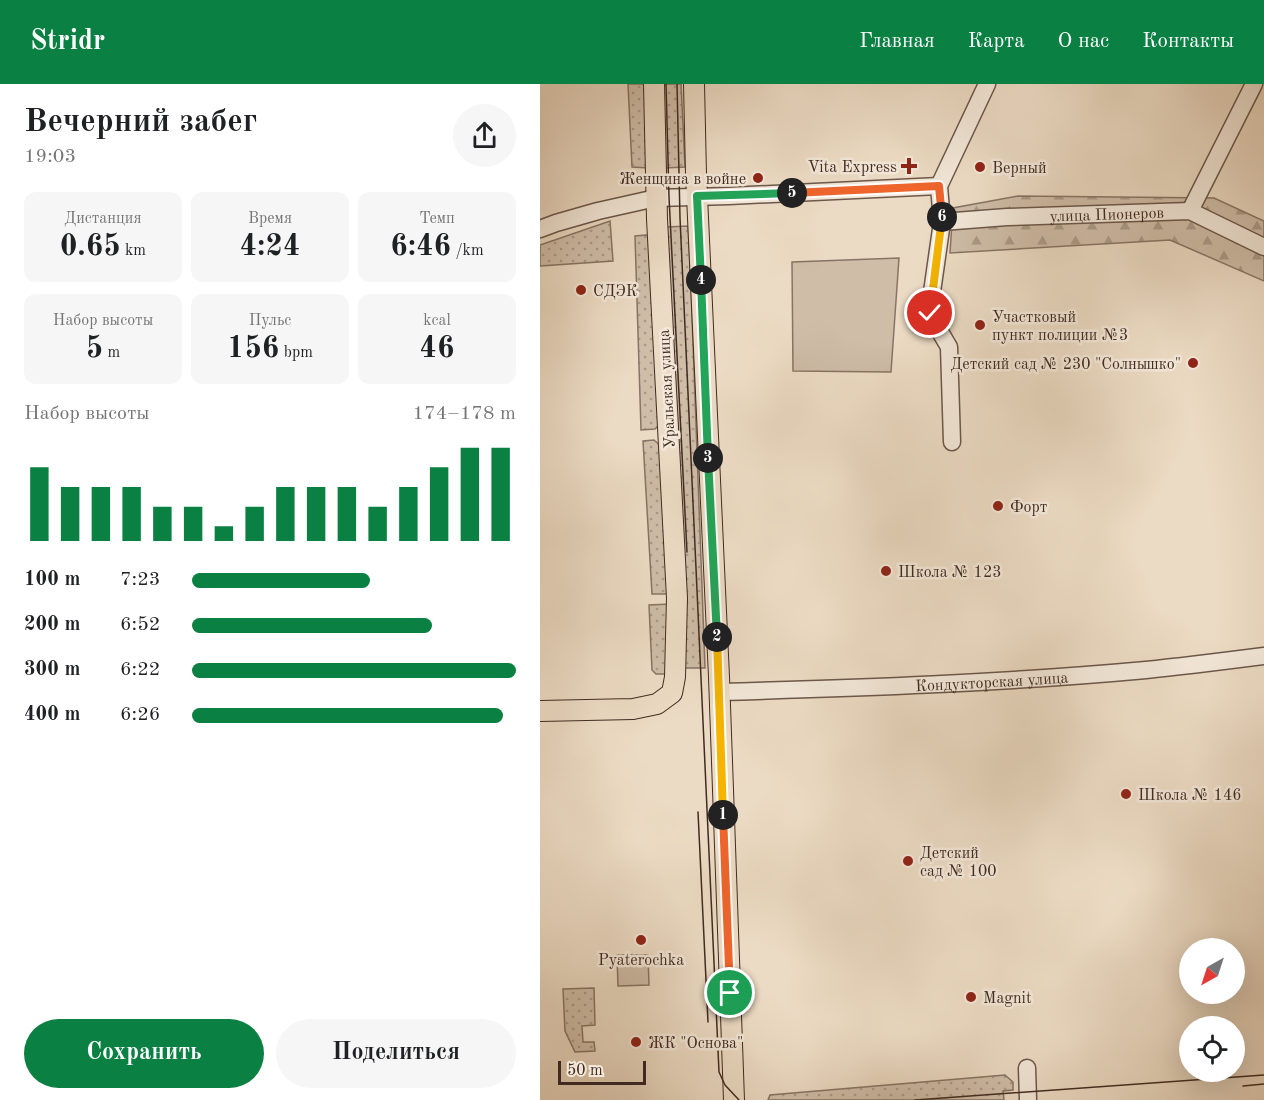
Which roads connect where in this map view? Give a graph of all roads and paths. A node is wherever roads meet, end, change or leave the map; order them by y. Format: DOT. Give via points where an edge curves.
graph roads {
  1 [pos="654,84"];
  2 [pos="694,84"];
  3 [pos="987,84"];
  4 [pos="1254,84"];
  5 [pos="939,186"];
  6 [pos="697,196"];
  7 [pos="656,198"];
  8 [pos="1190,212"];
  9 [pos="942,222"];
  10 [pos="540,229"];
  11 [pos="1264,247"];
  12 [pos="952,442"];
  13 [pos="1264,656"];
  14 [pos="719,692"];
  15 [pos="540,711"];
  16 [pos="1027,1068"];
  17 [pos="734,1100"];
  18 [pos="1028,1100"];
  1 -- 7 [label="main road, Уральская улица"];
  2 -- 6 [label="main road"];
  3 -- 5 [label="street"];
  4 -- 8 [label="street"];
  5 -- 6 [label="street"];
  5 -- 9 [label="street"];
  6 -- 7 [label="street"];
  6 -- 14 [label="main road"];
  7 -- 10 [label="street"];
  7 -- 15 [label="main road, Уральская улица" via="677,598 672,693 657,704 633,709"];
  8 -- 9 [label="street, улица Пионеров"];
  8 -- 11 [label="street, улица Пионеров"];
  9 -- 12 [label="street" via="930,313 950,347"];
  13 -- 14 [label="street, Кондукторская улица" via="1148,670 984,682"];
  14 -- 17 [label="main road"];
  16 -- 18 [label="street"];
}
